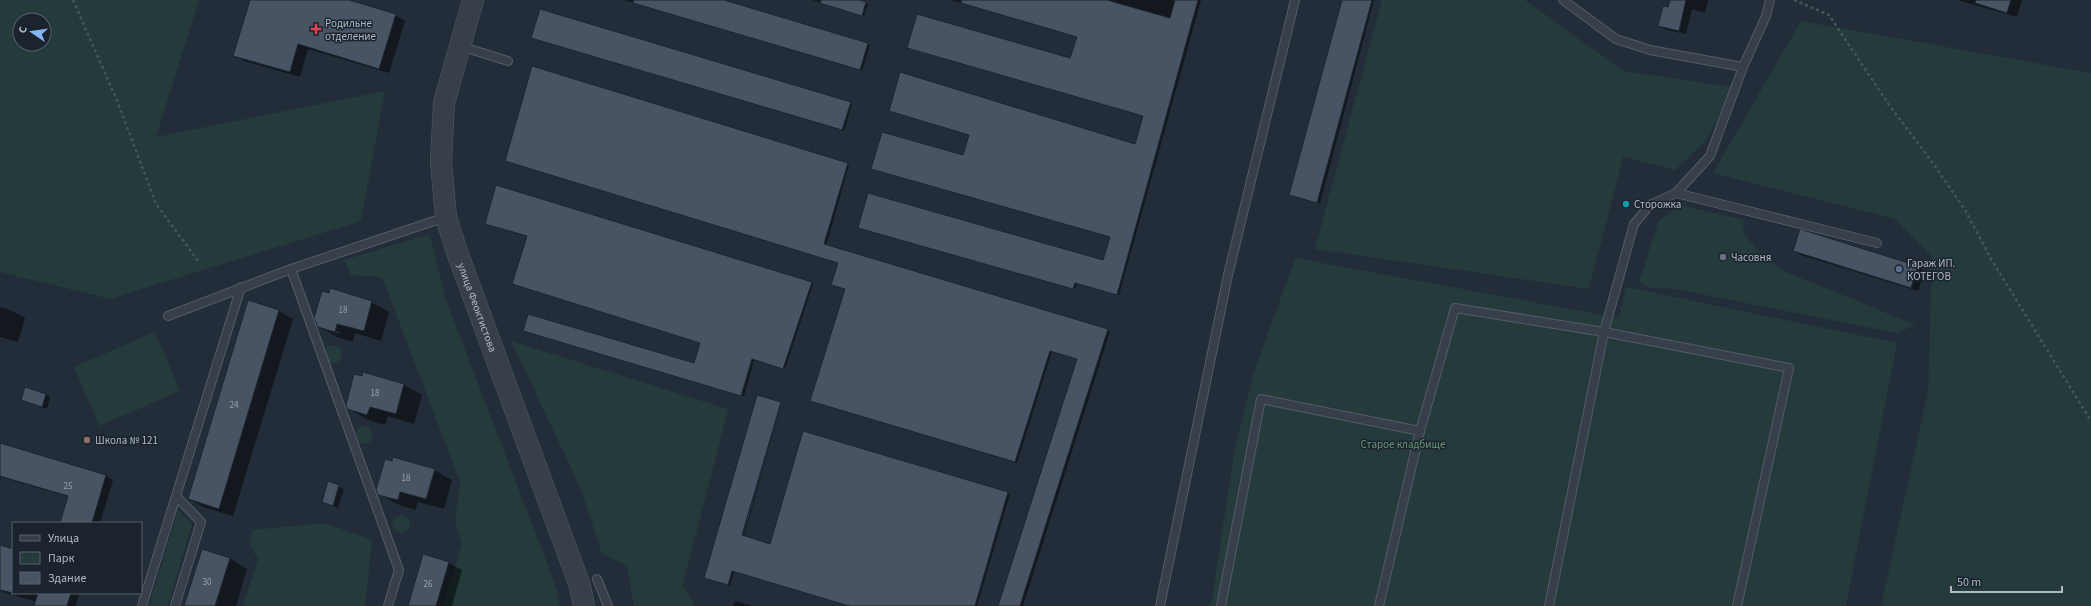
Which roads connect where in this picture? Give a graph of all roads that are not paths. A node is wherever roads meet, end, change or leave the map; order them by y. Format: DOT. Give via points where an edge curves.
graph roads {
  1 [pos="474,0"];
  2 [pos="1295,0"];
  3 [pos="1563,0"];
  4 [pos="1770,0"];
  5 [pos="460,45"];
  6 [pos="508,61"];
  7 [pos="1743,67"];
  8 [pos="1676,193"];
  9 [pos="446,216"];
  10 [pos="1877,243"];
  11 [pos="291,269"];
  12 [pos="241,287"];
  13 [pos="168,316"];
  14 [pos="1604,332"];
  15 [pos="1420,431"];
  16 [pos="176,496"];
  17 [pos="597,579"];
  18 [pos="142,606"];
  19 [pos="175,606"];
  20 [pos="388,606"];
  21 [pos="584,606"];
  22 [pos="608,606"];
  23 [pos="1160,606"];
  24 [pos="1221,606"];
  25 [pos="1380,606"];
  26 [pos="1549,606"];
  27 [pos="1737,606"];
  1 -- 5 [label="street, улица Феоктистова"];
  2 -- 23 [label="lane" via="1228,275"];
  3 -- 7 [label="lane" via="1616,39 1650,50"];
  4 -- 7 [label="lane" via="1766,16"];
  5 -- 6 [label="lane"];
  5 -- 9 [label="street, улица Феоктистова" via="444,103 441,162"];
  7 -- 8 [label="lane" via="1710,156"];
  8 -- 10 [label="lane"];
  8 -- 14 [label="lane" via="1650,205 1634,224"];
  9 -- 11 [label="lane"];
  9 -- 21 [label="street, улица Феоктистова" via="580,586"];
  11 -- 12 [label="lane"];
  11 -- 20 [label="lane" via="399,570"];
  12 -- 13 [label="lane"];
  12 -- 16 [label="lane"];
  14 -- 15 [label="lane" via="1455,308"];
  14 -- 26 [label="lane"];
  14 -- 27 [label="lane" via="1789,368"];
  15 -- 24 [label="lane" via="1261,399"];
  15 -- 25 [label="lane"];
  16 -- 18 [label="lane"];
  16 -- 19 [label="lane" via="202,522"];
  17 -- 22 [label="lane"];
}
